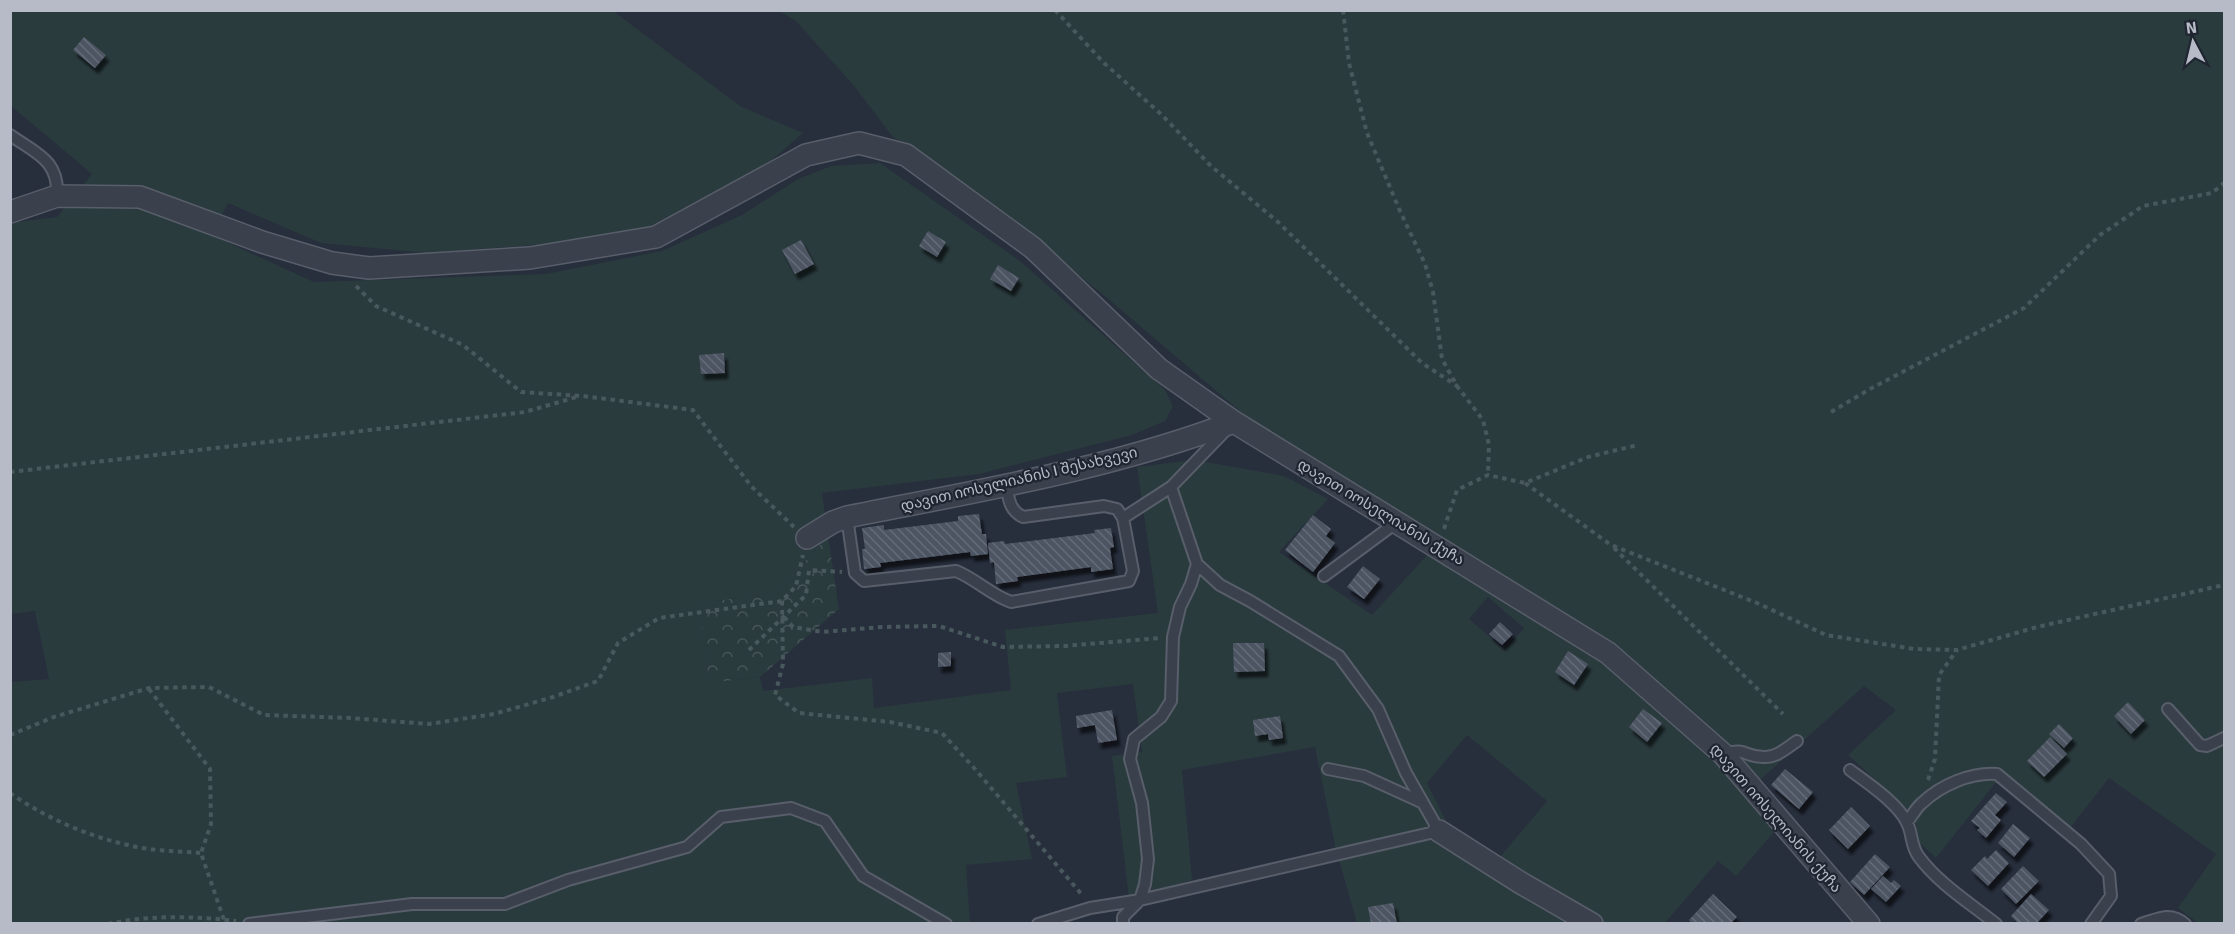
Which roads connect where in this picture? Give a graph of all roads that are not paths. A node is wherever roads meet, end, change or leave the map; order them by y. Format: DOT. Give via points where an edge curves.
graph roads {
  1 [pos="10,135"];
  2 [pos="57,196"];
  3 [pos="10,213"];
  4 [pos="1234,422"];
  5 [pos="1006,485"];
  6 [pos="1171,487"];
  7 [pos="847,516"];
  8 [pos="1123,518"];
  9 [pos="1398,522"];
  10 [pos="807,538"];
  11 [pos="1197,564"];
  12 [pos="1324,576"];
  13 [pos="2168,709"];
  14 [pos="2224,738"];
  15 [pos="1797,741"];
  16 [pos="1723,754"];
  17 [pos="1328,769"];
  18 [pos="1850,770"];
  19 [pos="1421,802"];
  20 [pos="1907,822"];
  21 [pos="1439,831"];
  22 [pos="1140,900"];
  23 [pos="249,923"];
  24 [pos="946,924"];
  25 [pos="1038,924"];
  26 [pos="1123,924"];
  27 [pos="1592,924"];
  28 [pos="1869,924"];
  29 [pos="1996,924"];
  30 [pos="2091,924"];
  31 [pos="2141,924"];
  32 [pos="2185,924"];
  1 -- 2 [label="lane" via="52,165 58,180"];
  2 -- 3 [label="street"];
  2 -- 4 [label="street, დავით იოსელიანის ქუჩა" via="140,197 262,242 332,263 369,268 530,258 656,237 806,155 859,143 906,155 1033,248 1159,369"];
  4 -- 5 [label="street, დავით იოსელიანის I შესახვევი" via="1147,451"];
  4 -- 6 [label="lane"];
  4 -- 9 [label="street, დავით იოსელიანის ქუჩა"];
  5 -- 7 [label="street, დავით იოსელიანის I შესახვევი"];
  5 -- 8 [label="lane" via="1011,507 1023,517 1104,506 1117,509"];
  6 -- 8 [label="lane"];
  6 -- 11 [label="lane"];
  7 -- 8 [label="lane" via="855,573 864,581 956,571 1011,602 1129,581 1133,571"];
  7 -- 10 [label="street, დავით იოსელიანის I შესახვევი"];
  9 -- 12 [label="lane"];
  9 -- 16 [label="street, დავით იოსელიანის ქუჩა" via="1608,652"];
  11 -- 19 [label="lane" via="1220,585 1339,656 1378,709"];
  11 -- 22 [label="lane" via="1173,637 1171,701 1161,717 1134,739 1130,759 1142,803 1148,860"];
  13 -- 14 [label="lane" via="2200,745"];
  15 -- 16 [label="lane" via="1765,758 1739,749"];
  16 -- 28 [label="street, დავით იოსელიანის ქუჩა"];
  17 -- 19 [label="lane" via="1364,776"];
  18 -- 20 [label="lane" via="1890,801"];
  19 -- 21 [label="lane"];
  20 -- 29 [label="lane" via="1918,856 1935,875"];
  20 -- 30 [label="lane" via="1921,804 1968,776 1997,774 2081,844 2109,874 2111,896"];
  21 -- 22 [label="lane"];
  21 -- 27 [label="street"];
  22 -- 25 [label="lane" via="1090,908"];
  22 -- 26 [label="lane" via="1123,917"];
  23 -- 24 [label="lane" via="412,904 506,904 568,880 687,847 721,817 790,808 825,821 863,876"];
  31 -- 32 [label="lane" via="2165,915"];
}
